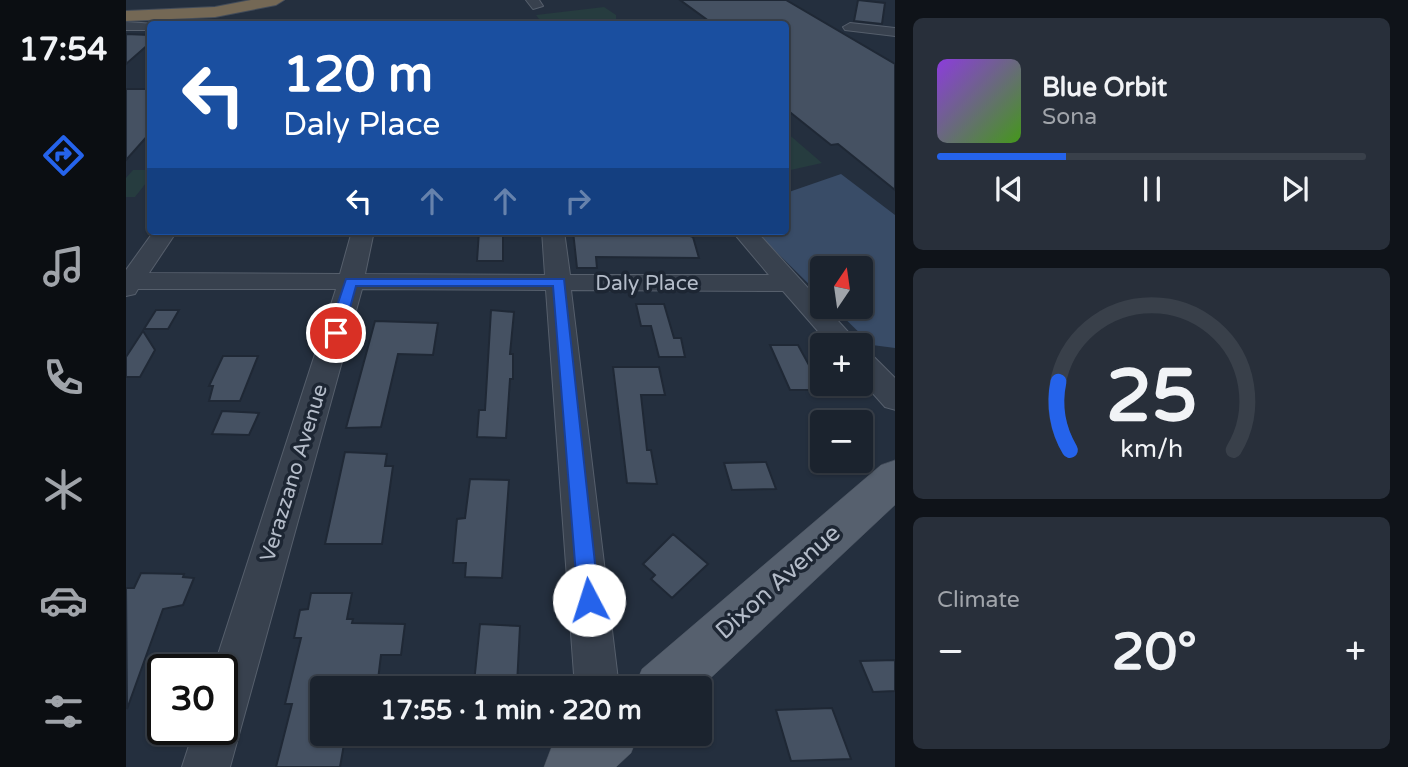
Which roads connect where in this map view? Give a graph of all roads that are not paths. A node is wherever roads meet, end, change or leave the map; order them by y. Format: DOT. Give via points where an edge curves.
graph roads {
  1 [pos="260,0"];
  2 [pos="276,0"];
  3 [pos="126,5"];
  4 [pos="126,16"];
  5 [pos="126,26"];
  6 [pos="147,26"];
  7 [pos="850,27"];
  8 [pos="895,32"];
  9 [pos="163,235"];
  10 [pos="362,235"];
  11 [pos="553,235"];
  12 [pos="747,235"];
  13 [pos="351,282"];
  14 [pos="559,282"];
  15 [pos="128,283"];
  16 [pos="790,283"];
  17 [pos="835,333"];
  18 [pos="873,374"];
  19 [pos="895,399"];
  20 [pos="895,477"];
  21 [pos="238,660"];
  22 [pos="592,676"];
  23 [pos="674,676"];
  24 [pos="213,745"];
  25 [pos="206,767"];
  1 -- 3 [label="highway" via="188,10"];
  2 -- 4 [label="highway" via="215,12"];
  5 -- 6 [label="street"];
  7 -- 8 [label="street"];
  9 -- 15 [label="street"];
  10 -- 13 [label="street, Verazzano Avenue"];
  11 -- 14 [label="street"];
  12 -- 16 [label="street"];
  13 -- 14 [label="street, Daly Place"];
  13 -- 15 [label="street, Daly Place"];
  13 -- 21 [label="street, Verazzano Avenue"];
  14 -- 16 [label="street, Daly Place"];
  14 -- 22 [label="street"];
  16 -- 17 [label="street"];
  18 -- 19 [label="street"];
  20 -- 23 [label="main road, Dixon Avenue"];
  24 -- 25 [label="street"];
}
